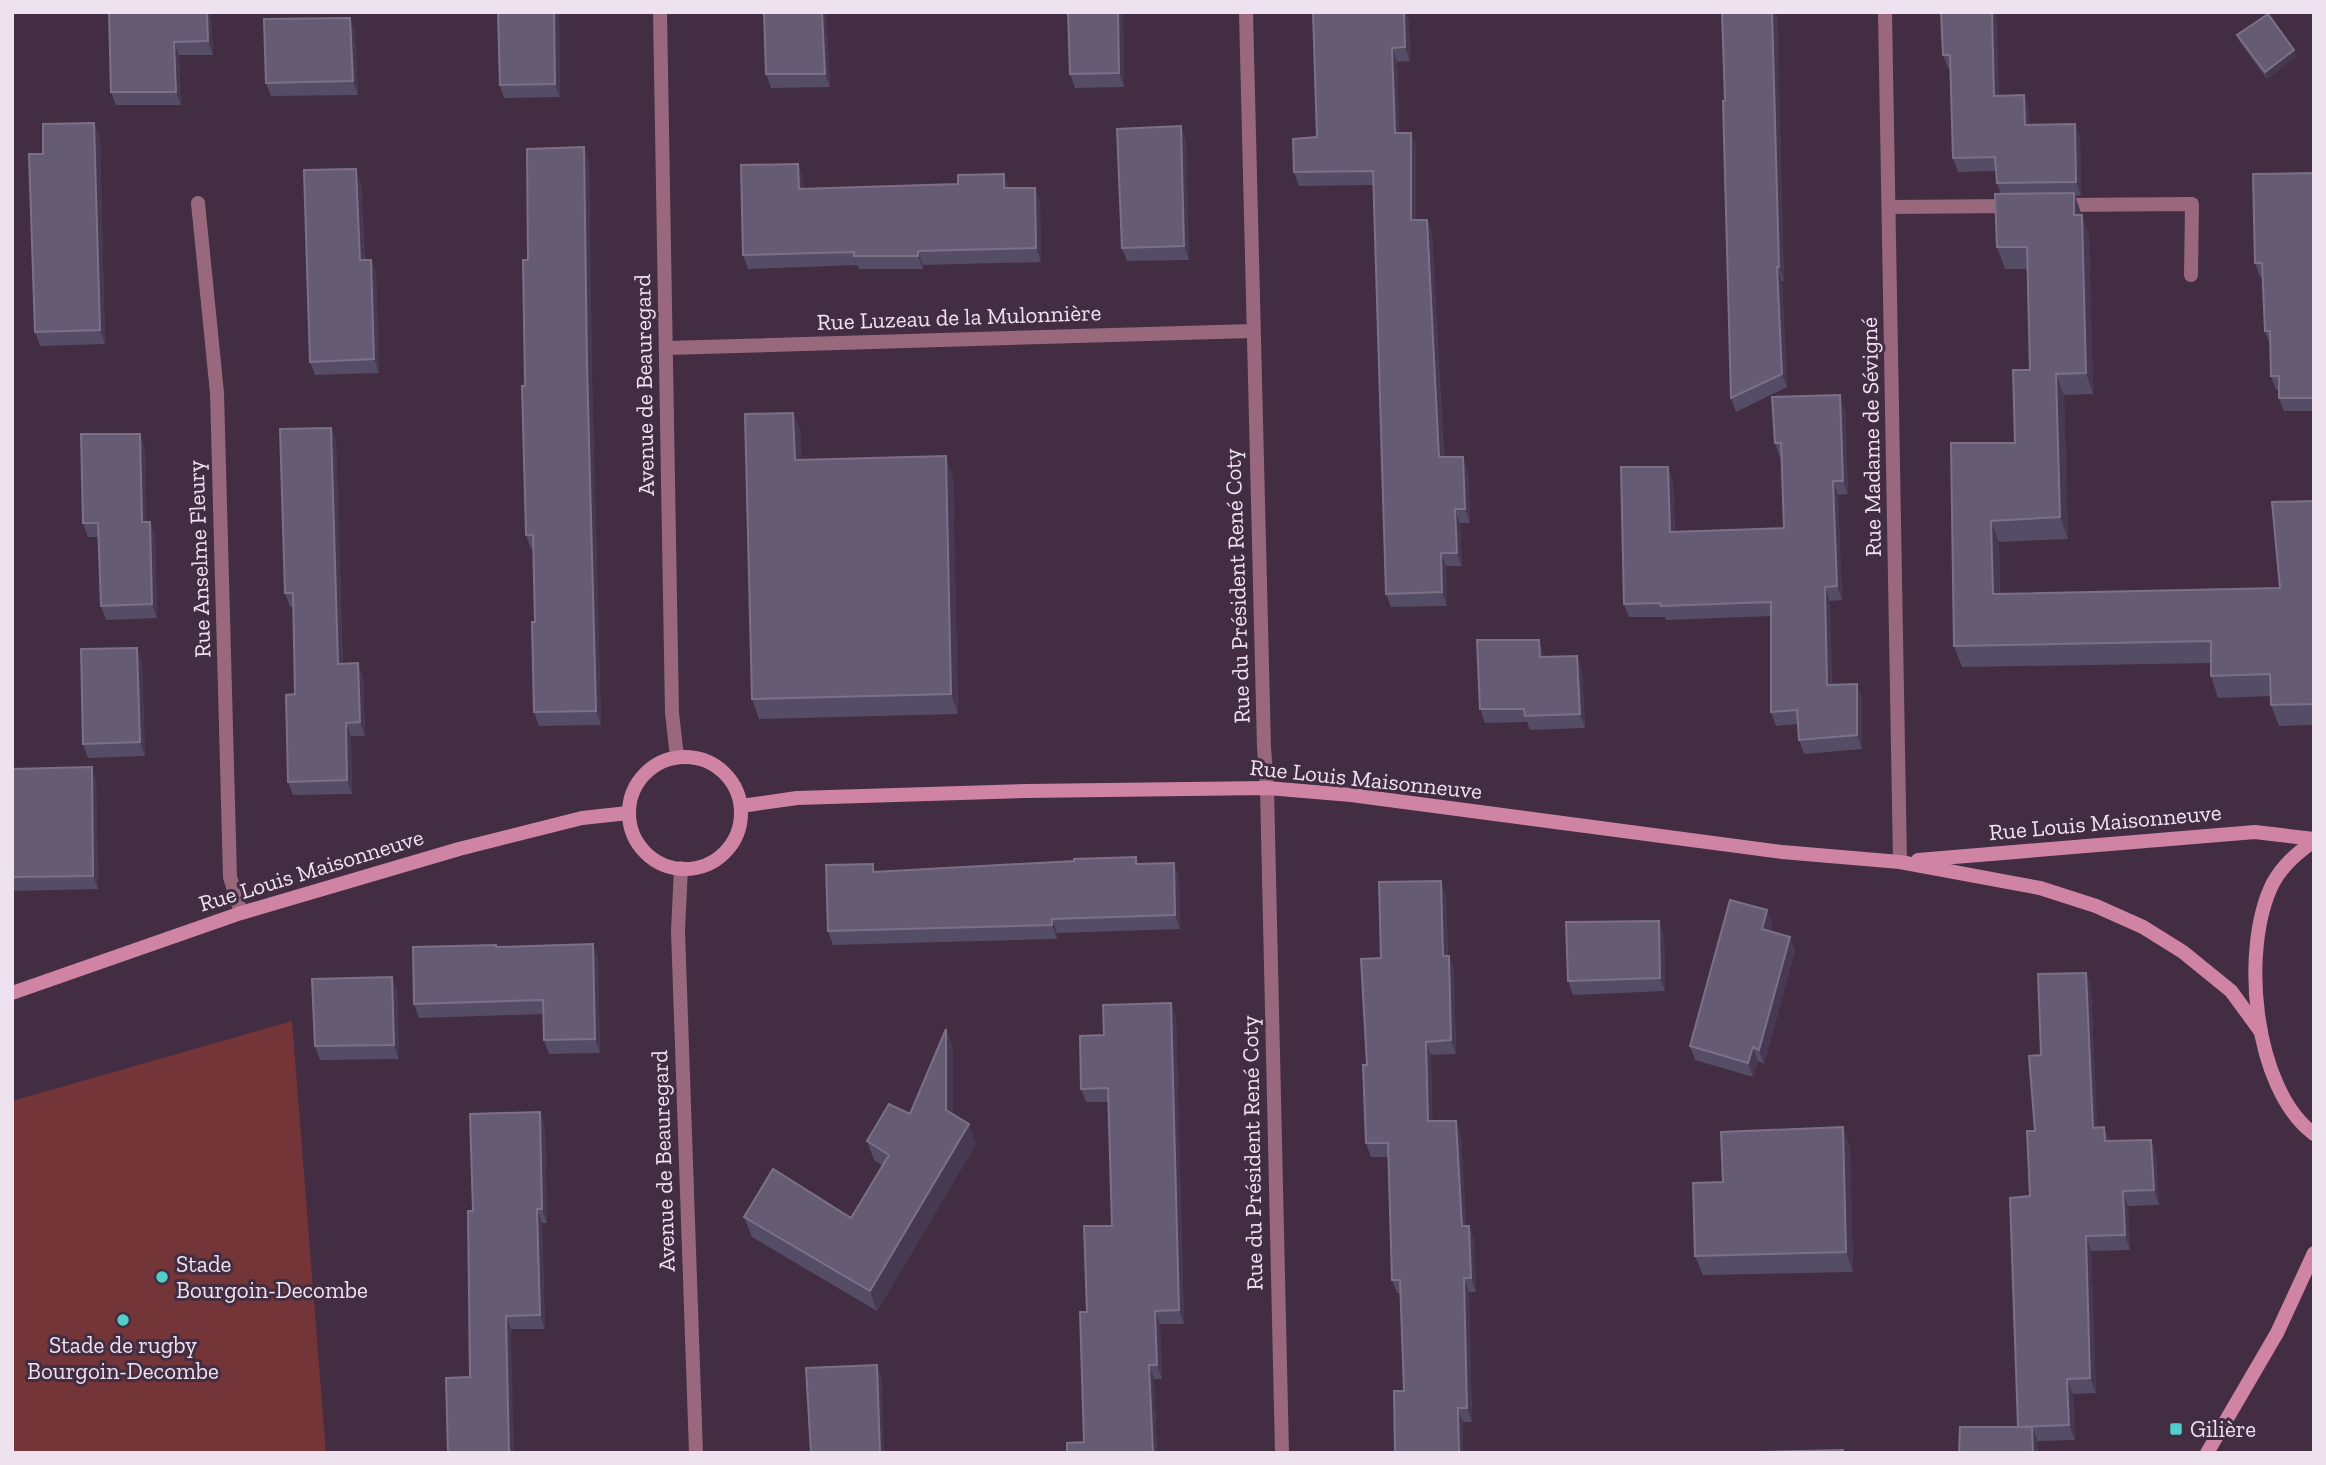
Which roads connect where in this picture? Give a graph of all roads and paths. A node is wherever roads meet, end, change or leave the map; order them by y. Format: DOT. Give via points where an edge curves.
graph roads {
  1 [pos="660,12"];
  2 [pos="1246,12"];
  3 [pos="1885,12"];
  4 [pos="198,203"];
  5 [pos="1889,207"];
  6 [pos="2191,275"];
  7 [pos="1252,331"];
  8 [pos="667,348"];
  9 [pos="677,757"];
  10 [pos="1267,788"];
  11 [pos="741,806"];
  12 [pos="628,813"];
  13 [pos="2314,840"];
  14 [pos="1900,862"];
  15 [pos="681,868"];
  16 [pos="242,913"];
  17 [pos="12,993"];
  18 [pos="2261,1032"];
  19 [pos="2314,1134"];
  20 [pos="2314,1254"];
  21 [pos="696,1453"];
  22 [pos="1282,1453"];
  23 [pos="2207,1453"];
  1 -- 8 [label="street, Avenue de Beauregard"];
  2 -- 7 [label="street, Rue du Président René Coty"];
  3 -- 5 [label="street, Rue Madame de Sévigné"];
  4 -- 16 [label="street, Rue Anselme Fleury" via="217,393 230,877"];
  5 -- 6 [label="street" via="2192,204"];
  5 -- 14 [label="street, Rue Madame de Sévigné"];
  7 -- 8 [label="street, Rue Luzeau de la Mulonnière"];
  7 -- 10 [label="street, Rue du Président René Coty"];
  8 -- 9 [label="street, Avenue de Beauregard" via="672,713"];
  9 -- 11 [label="street" via="695,757 726,774"];
  9 -- 12 [label="street" via="647,771 637,783"];
  10 -- 11 [label="street, Rue Louis Maisonneuve" via="797,798"];
  10 -- 14 [label="street, Rue Louis Maisonneuve" via="1782,852"];
  10 -- 22 [label="street, Rue du Président René Coty"];
  11 -- 15 [label="street" via="738,830 726,851 697,868"];
  12 -- 15 [label="street" via="638,845 664,865"];
  12 -- 16 [label="street, Rue Louis Maisonneuve" via="582,818 508,836"];
  13 -- 14 [label="street, Rue Louis Maisonneuve" via="2255,832"];
  13 -- 18 [label="street" via="2291,858 2274,883 2262,914 2255,950"];
  14 -- 18 [label="street, Rue Louis Maisonneuve" via="2040,888 2143,928 2183,952 2231,991"];
  15 -- 21 [label="street, Avenue de Beauregard" via="678,931"];
  16 -- 17 [label="street, Rue Louis Maisonneuve"];
  18 -- 19 [label="street" via="2278,1091"];
  20 -- 23 [label="street" via="2277,1333"];
}
